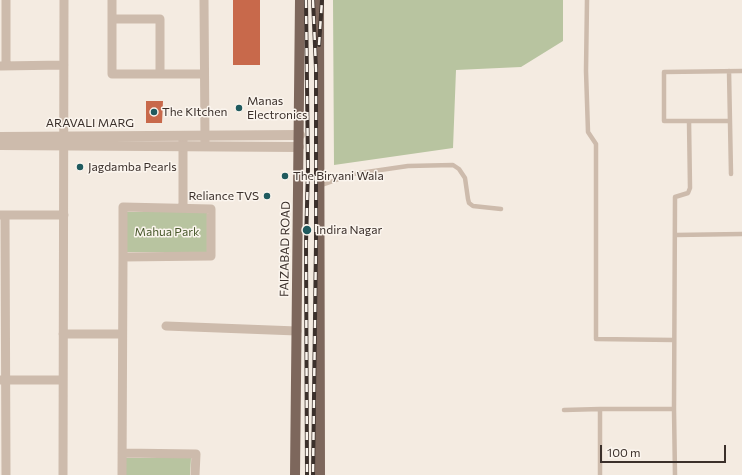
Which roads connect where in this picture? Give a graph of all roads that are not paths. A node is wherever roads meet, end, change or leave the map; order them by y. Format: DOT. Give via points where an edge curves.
graph roads {
  1 [pos="0,0"];
  2 [pos="6,0"];
  3 [pos="64,0"];
  4 [pos="112,0"];
  5 [pos="204,0"];
  6 [pos="300,0"];
  7 [pos="319,0"];
  8 [pos="587,0"];
  9 [pos="112,18"];
  10 [pos="64,65"];
  11 [pos="3,66"];
  12 [pos="729,71"];
  13 [pos="742,71"];
  14 [pos="160,74"];
  15 [pos="204,74"];
  16 [pos="689,121"];
  17 [pos="730,122"];
  18 [pos="300,135"];
  19 [pos="0,137"];
  20 [pos="183,140"];
  21 [pos="205,140"];
  22 [pos="64,141"];
  23 [pos="0,146"];
  24 [pos="299,147"];
  25 [pos="731,174"];
  26 [pos="320,186"];
  27 [pos="183,208"];
  28 [pos="501,209"];
  29 [pos="2,215"];
  30 [pos="64,215"];
  31 [pos="742,234"];
  32 [pos="675,235"];
  33 [pos="123,257"];
  34 [pos="2,267"];
  35 [pos="3,322"];
  36 [pos="166,326"];
  37 [pos="297,331"];
  38 [pos="64,334"];
  39 [pos="122,334"];
  40 [pos="674,340"];
  41 [pos="3,380"];
  42 [pos="64,380"];
  43 [pos="600,409"];
  44 [pos="674,409"];
  45 [pos="564,410"];
  46 [pos="3,436"];
  47 [pos="122,453"];
  48 [pos="6,475"];
  49 [pos="63,475"];
  50 [pos="122,475"];
  51 [pos="195,475"];
  52 [pos="295,475"];
  53 [pos="320,475"];
  54 [pos="600,475"];
  55 [pos="675,475"];
  1 -- 2 [label="street"];
  2 -- 11 [label="street"];
  3 -- 10 [label="street"];
  4 -- 9 [label="street"];
  5 -- 15 [label="street"];
  6 -- 18 [label="main road, FAIZABAD ROAD"];
  7 -- 26 [label="main road"];
  8 -- 40 [label="lane" via="588,132 596,144 596,339"];
  9 -- 14 [label="street" via="160,19"];
  9 -- 14 [label="street" via="112,74"];
  10 -- 11 [label="street"];
  10 -- 22 [label="street"];
  12 -- 13 [label="lane"];
  12 -- 16 [label="lane" via="664,72 664,121"];
  12 -- 17 [label="lane"];
  14 -- 15 [label="street"];
  15 -- 21 [label="street"];
  16 -- 17 [label="lane"];
  16 -- 32 [label="lane" via="690,188 688,193 675,197"];
  17 -- 25 [label="lane"];
  18 -- 21 [label="street, ARAVALI MARG"];
  18 -- 24 [label="main road, FAIZABAD ROAD"];
  19 -- 22 [label="street, ARAVALI MARG"];
  20 -- 21 [label="street, ARAVALI MARG"];
  20 -- 22 [label="street, ARAVALI MARG"];
  20 -- 27 [label="street"];
  21 -- 24 [label="street, ARAVALI MARG"];
  22 -- 23 [label="street, ARAVALI MARG"];
  22 -- 30 [label="street"];
  24 -- 37 [label="main road, FAIZABAD ROAD"];
  26 -- 28 [label="lane" via="353,174 408,166 453,165 465,178 469,203 473,206"];
  26 -- 53 [label="main road"];
  27 -- 33 [label="street" via="123,207"];
  27 -- 33 [label="street" via="211,209 211,256"];
  29 -- 30 [label="street"];
  29 -- 34 [label="street"];
  30 -- 38 [label="street"];
  31 -- 32 [label="lane"];
  32 -- 40 [label="lane"];
  33 -- 39 [label="street"];
  34 -- 35 [label="street"];
  35 -- 41 [label="street"];
  36 -- 37 [label="street"];
  37 -- 52 [label="main road, FAIZABAD ROAD"];
  38 -- 39 [label="street"];
  38 -- 42 [label="street"];
  39 -- 47 [label="street"];
  40 -- 44 [label="lane"];
  41 -- 42 [label="street"];
  41 -- 46 [label="street"];
  42 -- 49 [label="street"];
  43 -- 44 [label="lane"];
  43 -- 45 [label="lane"];
  43 -- 54 [label="lane"];
  44 -- 55 [label="lane"];
  46 -- 48 [label="street"];
  47 -- 50 [label="street"];
  47 -- 51 [label="street" via="196,454"];
}
